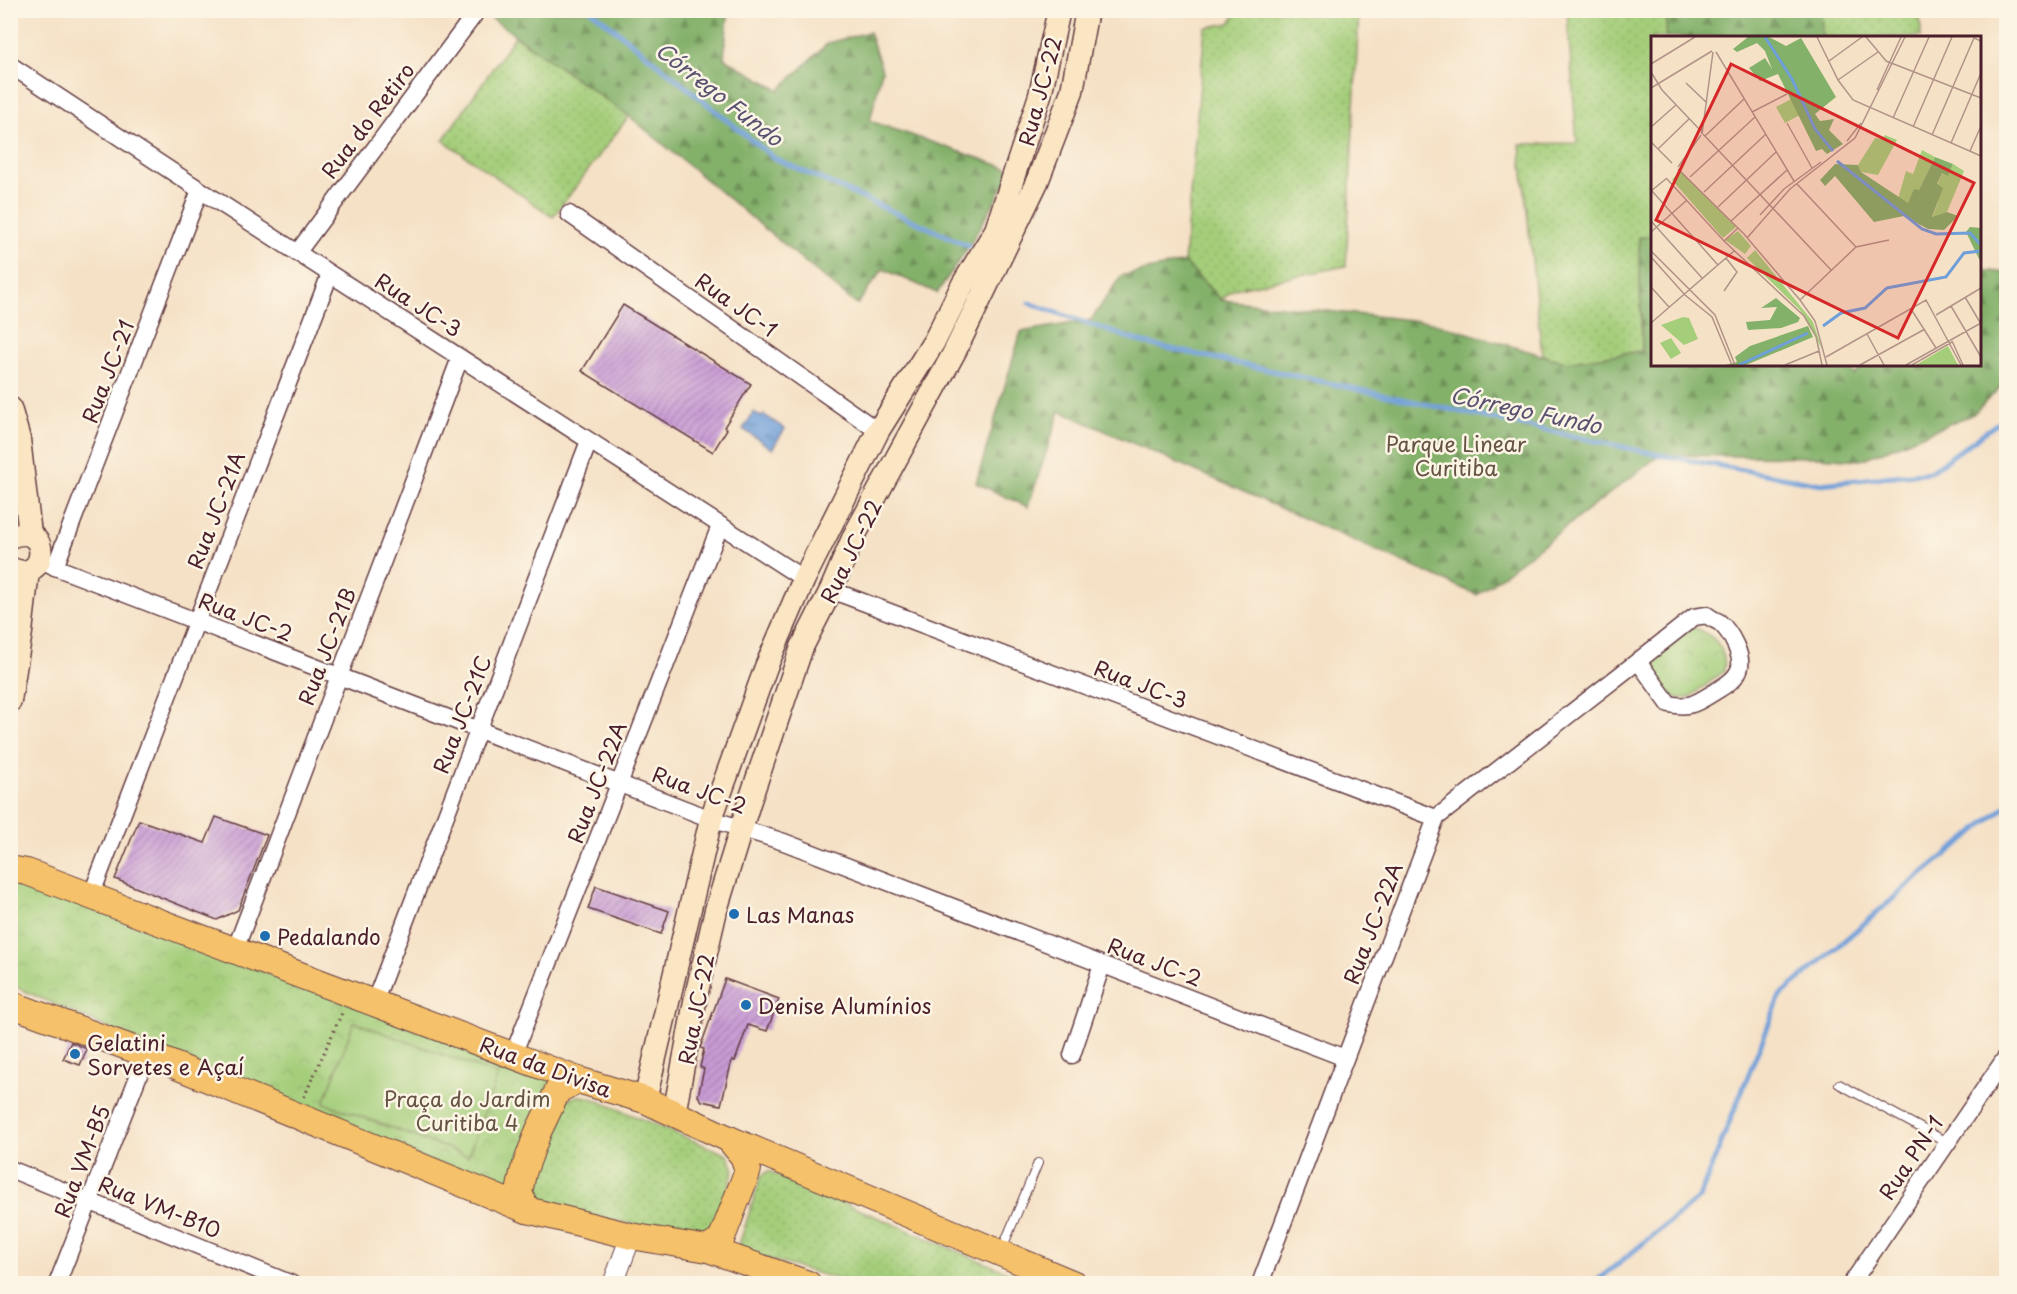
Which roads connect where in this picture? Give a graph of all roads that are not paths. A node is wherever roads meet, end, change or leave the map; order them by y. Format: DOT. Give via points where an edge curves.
graph roads {
  1 [pos="1059,10"];
  2 [pos="1087,10"];
  3 [pos="474,15"];
  4 [pos="10,65"];
  5 [pos="200,190"];
  6 [pos="569,214"];
  7 [pos="297,253"];
  8 [pos="330,274"];
  9 [pos="935,340"];
  10 [pos="955,351"];
  11 [pos="460,358"];
  12 [pos="10,408"];
  13 [pos="878,431"];
  14 [pos="589,441"];
  15 [pos="720,526"];
  16 [pos="20,536"];
  17 [pos="33,567"];
  18 [pos="804,579"];
  19 [pos="831,590"];
  20 [pos="197,621"];
  21 [pos="1638,662"];
  22 [pos="339,676"];
  23 [pos="10,700"];
  24 [pos="479,730"];
  25 [pos="619,784"];
  26 [pos="1436,818"];
  27 [pos="711,819"];
  28 [pos="741,828"];
  29 [pos="10,869"];
  30 [pos="91,896"];
  31 [pos="234,950"];
  32 [pos="1102,965"];
  33 [pos="363,998"];
  34 [pos="10,1004"];
  35 [pos="147,1054"];
  36 [pos="513,1055"];
  37 [pos="1072,1055"];
  38 [pos="2007,1056"];
  39 [pos="1345,1058"];
  40 [pos="578,1080"];
  41 [pos="1839,1084"];
  42 [pos="645,1100"];
  43 [pos="674,1114"];
  44 [pos="729,1139"];
  45 [pos="1947,1142"];
  46 [pos="1038,1163"];
  47 [pos="10,1169"];
  48 [pos="90,1202"];
  49 [pos="527,1210"];
  50 [pos="630,1236"];
  51 [pos="708,1249"];
  52 [pos="1000,1252"];
  53 [pos="1073,1283"];
  54 [pos="57,1284"];
  55 [pos="292,1284"];
  56 [pos="613,1284"];
  57 [pos="808,1284"];
  58 [pos="1260,1284"];
  59 [pos="1851,1284"];
  1 -- 9 [label="main road, Rua JC-22" via="1040,95 996,230"];
  2 -- 10 [label="main road, Rua JC-22" via="1072,91 1041,172"];
  3 -- 7 [label="street, Rua do Retiro"];
  4 -- 5 [label="street, Rua JC-3"];
  5 -- 7 [label="street, Rua JC-3"];
  5 -- 17 [label="street, Rua JC-21"];
  6 -- 13 [label="street, Rua JC-1"];
  7 -- 8 [label="street, Rua JC-3"];
  8 -- 11 [label="street, Rua JC-3"];
  8 -- 20 [label="street, Rua JC-21A"];
  9 -- 10 [label="main road"];
  9 -- 13 [label="main road, Rua JC-22"];
  10 -- 19 [label="main road, Rua JC-22" via="854,536"];
  11 -- 14 [label="street, Rua JC-3"];
  11 -- 22 [label="street, Rua JC-21B"];
  12 -- 16 [label="main road" via="19,439"];
  13 -- 18 [label="main road, Rua JC-22"];
  14 -- 15 [label="street, Rua JC-3"];
  14 -- 24 [label="street, Rua JC-21C"];
  15 -- 18 [label="street, Rua JC-3"];
  15 -- 25 [label="street, Rua JC-22A"];
  16 -- 17 [label="main road" via="38,541 41,550"];
  17 -- 20 [label="street, Rua JC-2"];
  17 -- 23 [label="main road"];
  18 -- 27 [label="main road, Rua JC-22" via="766,667"];
  19 -- 26 [label="street, Rua JC-3"];
  19 -- 28 [label="main road, Rua JC-22" via="802,647"];
  20 -- 22 [label="street, Rua JC-2"];
  20 -- 30 [label="street, Rua JC-21A"];
  21 -- 21 [label="street" via="1694,617 1707,615 1730,636 1740,658 1740,670 1733,680 1694,705 1683,707 1669,704"];
  21 -- 26 [label="street"];
  22 -- 24 [label="street, Rua JC-2"];
  22 -- 31 [label="street, Rua JC-21B"];
  24 -- 25 [label="street, Rua JC-2"];
  24 -- 33 [label="street, Rua JC-21C"];
  25 -- 27 [label="street, Rua JC-2"];
  25 -- 36 [label="street, Rua JC-22A"];
  26 -- 39 [label="street, Rua JC-22A"];
  27 -- 28 [label="street, Rua JC-2"];
  27 -- 42 [label="main road, Rua JC-22"];
  28 -- 32 [label="street, Rua JC-2"];
  28 -- 43 [label="main road, Rua JC-22" via="716,910"];
  29 -- 30 [label="main road, Rua da Divisa"];
  30 -- 31 [label="main road, Rua da Divisa"];
  31 -- 33 [label="main road, Rua da Divisa"];
  32 -- 37 [label="street"];
  32 -- 39 [label="street, Rua JC-2"];
  33 -- 36 [label="main road, Rua da Divisa"];
  34 -- 35 [label="main road"];
  35 -- 48 [label="street, Rua VM-B5"];
  35 -- 49 [label="main road"];
  36 -- 40 [label="main road, Rua da Divisa"];
  38 -- 45 [label="street, Rua PN-1"];
  39 -- 58 [label="street, Rua JC-22A"];
  40 -- 42 [label="main road, Rua da Divisa"];
  40 -- 49 [label="main road" via="558,1090 538,1132 519,1193"];
  41 -- 45 [label="lane"];
  42 -- 43 [label="main road, Rua da Divisa"];
  43 -- 44 [label="main road, Rua da Divisa"];
  44 -- 51 [label="main road" via="743,1156 748,1170 721,1240"];
  44 -- 52 [label="main road, Rua da Divisa"];
  45 -- 59 [label="street, Rua PN-1"];
  46 -- 52 [label="lane"];
  47 -- 48 [label="street, Rua VM-B10"];
  48 -- 54 [label="street, Rua VM-B5"];
  48 -- 55 [label="street, Rua VM-B10"];
  49 -- 50 [label="main road"];
  50 -- 51 [label="main road"];
  50 -- 56 [label="street"];
  51 -- 57 [label="main road"];
  52 -- 53 [label="main road, Rua da Divisa"];
}
